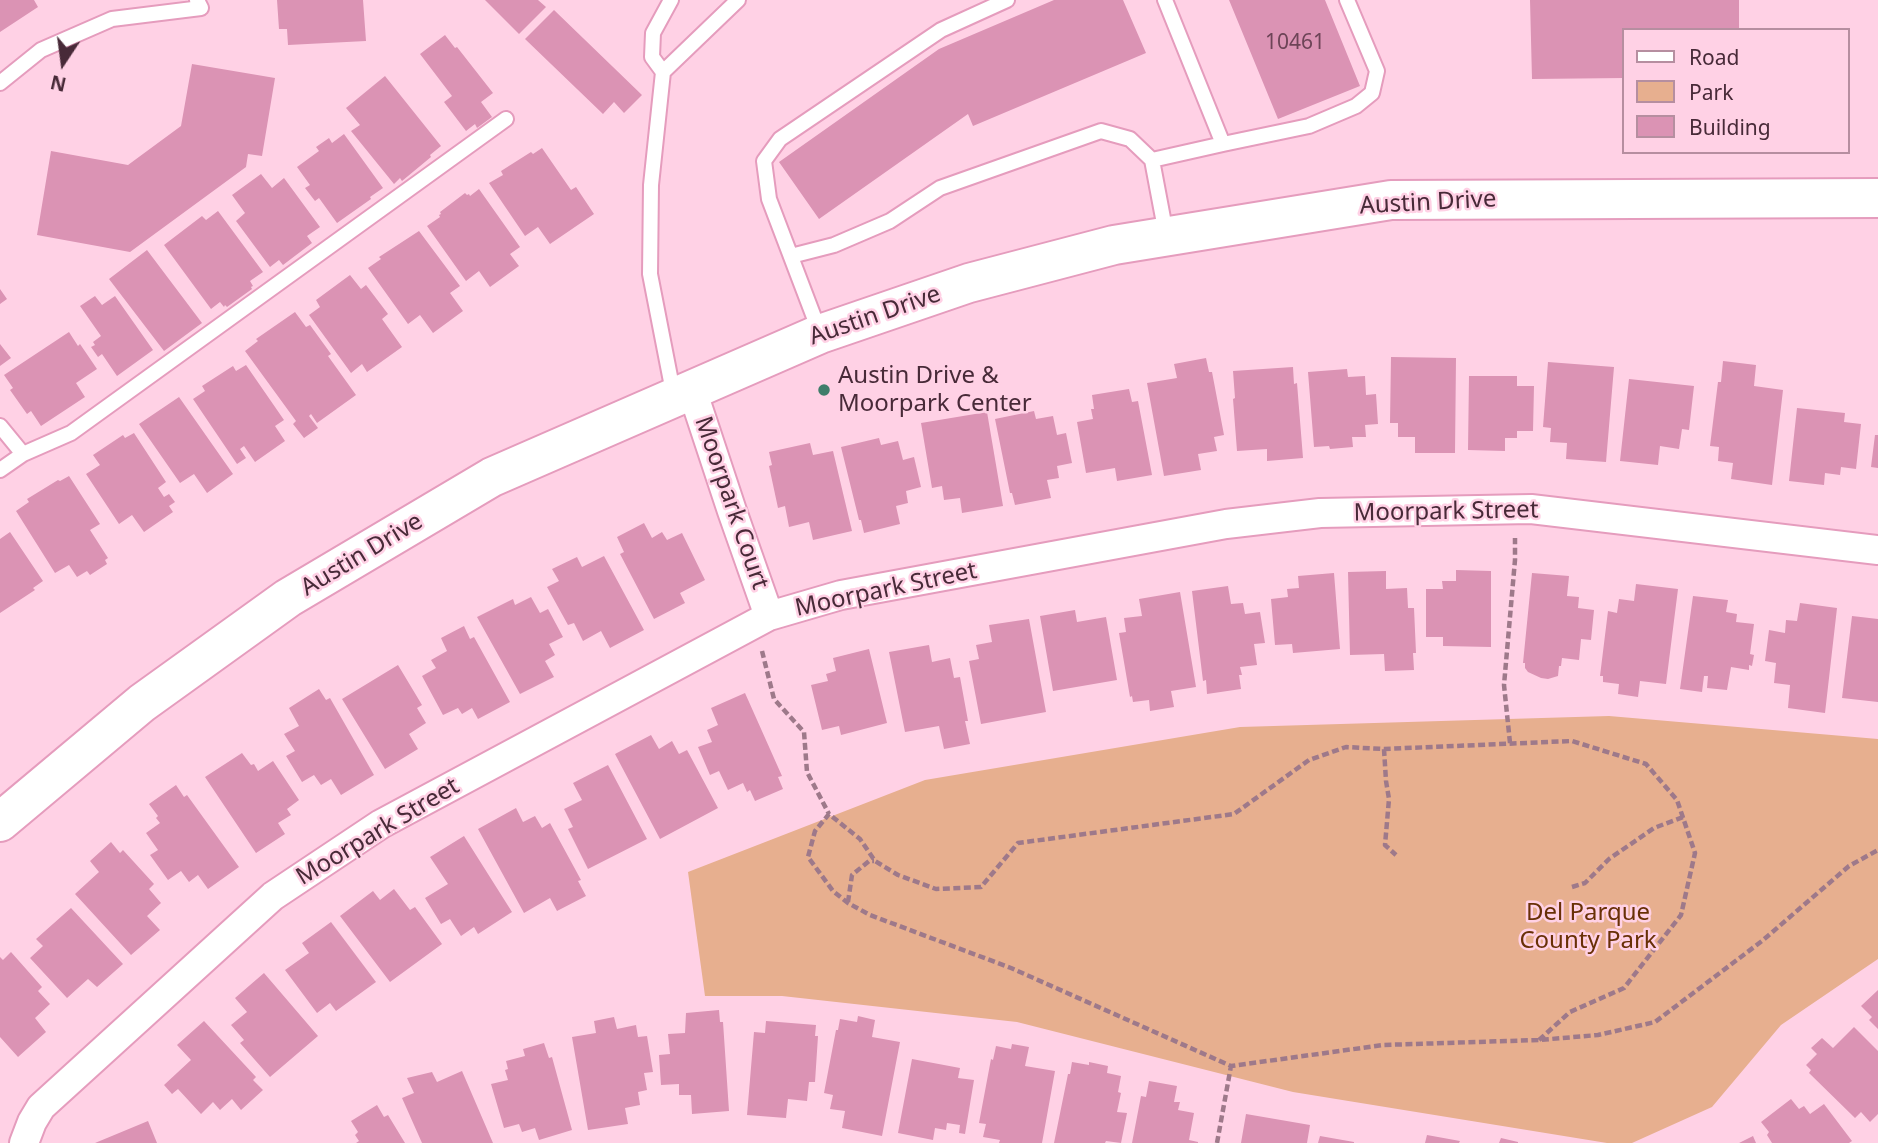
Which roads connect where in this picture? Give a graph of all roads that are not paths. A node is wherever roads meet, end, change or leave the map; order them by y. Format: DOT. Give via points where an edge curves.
graph roads {
  1 [pos="197,0"];
  2 [pos="671,0"];
  3 [pos="738,0"];
  4 [pos="1007,0"];
  5 [pos="1165,0"];
  6 [pos="1347,0"];
  7 [pos="663,72"];
  8 [pos="0,83"];
  9 [pos="506,119"];
  10 [pos="1223,144"];
  11 [pos="1152,160"];
  12 [pos="1878,198"];
  13 [pos="1166,236"];
  14 [pos="791,256"];
  15 [pos="820,334"];
  16 [pos="683,394"];
  17 [pos="0,426"];
  18 [pos="23,454"];
  19 [pos="0,470"];
  20 [pos="1878,550"];
  21 [pos="762,619"];
  22 [pos="0,822"];
  23 [pos="24,1143"];
  1 -- 8 [label="lane" via="201,8 112,19 41,50"];
  2 -- 7 [label="lane" via="653,33 652,57"];
  3 -- 7 [label="lane"];
  4 -- 14 [label="lane" via="941,30 780,139 764,161 769,199"];
  5 -- 10 [label="lane"];
  6 -- 10 [label="lane" via="1377,71 1372,93 1356,106 1308,126"];
  7 -- 16 [label="lane" via="650,186 650,274"];
  9 -- 18 [label="lane" via="71,433"];
  10 -- 11 [label="lane"];
  11 -- 13 [label="lane"];
  11 -- 14 [label="lane" via="1130,139 1101,131 940,188 890,221 834,245"];
  12 -- 13 [label="main road, Austin Drive" via="1391,200"];
  13 -- 15 [label="main road, Austin Drive" via="1114,245 969,284"];
  14 -- 15 [label="lane"];
  15 -- 16 [label="main road, Austin Drive"];
  16 -- 21 [label="street, Moorpark Court" via="732,512"];
  16 -- 22 [label="main road, Austin Drive" via="492,477 288,598 142,703"];
  17 -- 18 [label="lane"];
  18 -- 19 [label="lane"];
  20 -- 21 [label="street, Moorpark Street" via="1515,508 1320,513 1226,524 841,595"];
  21 -- 23 [label="street, Moorpark Street" via="381,824 274,896 41,1107"];
}
